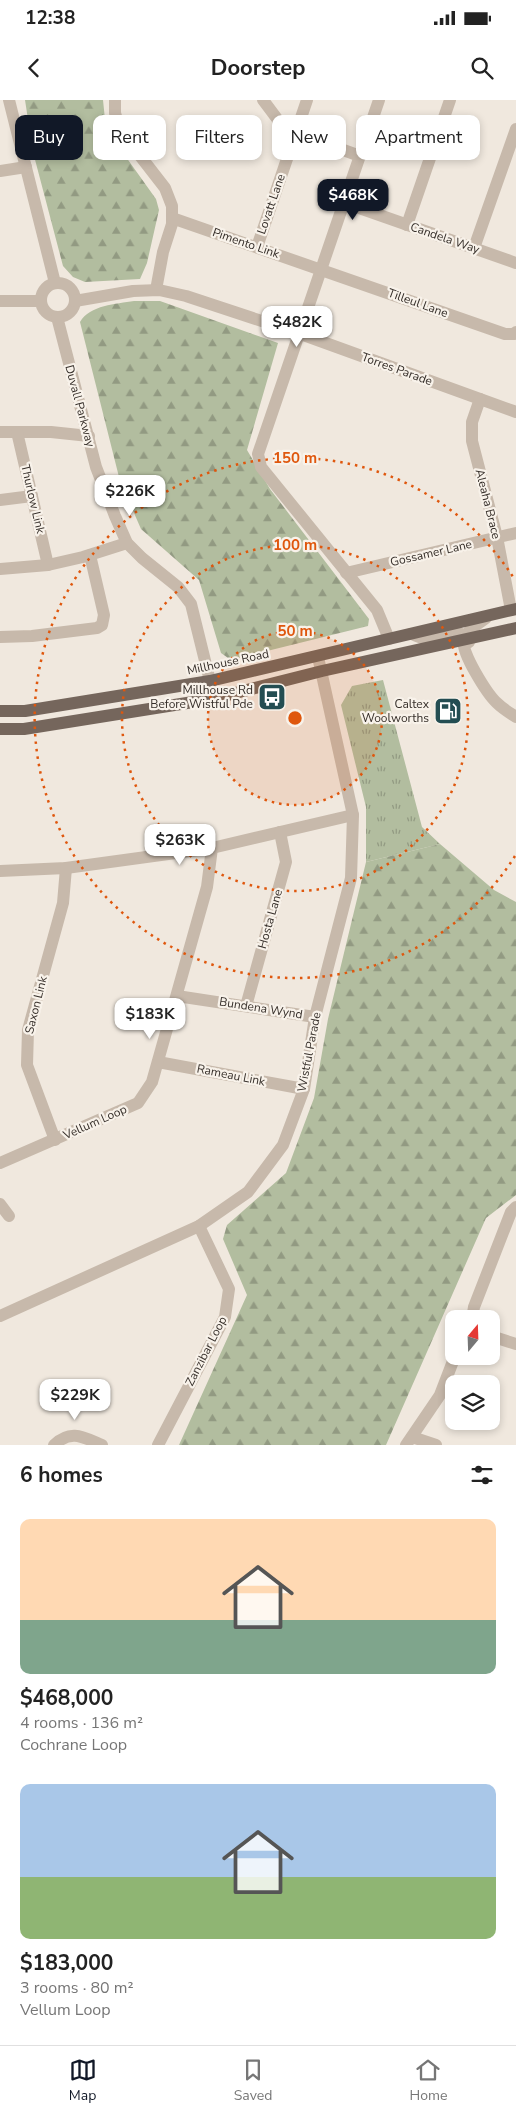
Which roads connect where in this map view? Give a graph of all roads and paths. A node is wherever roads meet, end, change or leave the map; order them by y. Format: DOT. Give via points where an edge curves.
graph roads {
  1 [pos="9,100"];
  2 [pos="115,100"];
  3 [pos="263,100"];
  4 [pos="307,100"];
  5 [pos="379,100"];
  6 [pos="450,100"];
  7 [pos="274,115"];
  8 [pos="302,115"];
  9 [pos="374,115"];
  10 [pos="516,129"];
  11 [pos="287,160"];
  12 [pos="359,160"];
  13 [pos="26,167"];
  14 [pos="0,171"];
  15 [pos="345,203"];
  16 [pos="172,218"];
  17 [pos="407,225"];
  18 [pos="257,247"];
  19 [pos="474,248"];
  20 [pos="516,263"];
  21 [pos="320,268"];
  22 [pos="55,283"];
  23 [pos="156,290"];
  24 [pos="41,301"];
  25 [pos="75,301"];
  26 [pos="0,302"];
  27 [pos="57,317"];
  28 [pos="516,332"];
  29 [pos="298,333"];
  30 [pos="480,399"];
  31 [pos="516,412"];
  32 [pos="0,432"];
  33 [pos="17,432"];
  34 [pos="88,436"];
  35 [pos="32,496"];
  36 [pos="0,500"];
  37 [pos="516,533"];
  38 [pos="497,537"];
  39 [pos="128,543"];
  40 [pos="90,555"];
  41 [pos="48,565"];
  42 [pos="0,569"];
  43 [pos="346,573"];
  44 [pos="514,609"];
  45 [pos="490,614"];
  46 [pos="516,628"];
  47 [pos="411,634"];
  48 [pos="0,637"];
  49 [pos="466,638"];
  50 [pos="389,639"];
  51 [pos="318,657"];
  52 [pos="322,671"];
  53 [pos="210,682"];
  54 [pos="212,699"];
  55 [pos="0,711"];
  56 [pos="25,711"];
  57 [pos="516,717"];
  58 [pos="0,729"];
  59 [pos="24,729"];
  60 [pos="354,814"];
  61 [pos="280,832"];
  62 [pos="212,848"];
  63 [pos="66,868"];
  64 [pos="0,871"];
  65 [pos="176,996"];
  66 [pos="246,1006"];
  67 [pos="315,1017"];
  68 [pos="158,1062"];
  69 [pos="304,1089"];
  70 [pos="56,1140"];
  71 [pos="0,1163"];
  72 [pos="0,1204"];
  73 [pos="516,1207"];
  74 [pos="9,1216"];
  75 [pos="199,1226"];
  76 [pos="474,1310"];
  77 [pos="0,1316"];
  78 [pos="500,1339"];
  79 [pos="516,1344"];
  80 [pos="452,1365"];
  81 [pos="409,1441"];
  82 [pos="54,1445"];
  83 [pos="102,1445"];
  84 [pos="158,1445"];
  85 [pos="436,1445"];
  1 -- 13 [label="street"];
  2 -- 16 [label="street" via="120,130 165,188 172,206"];
  3 -- 7 [label="street"];
  4 -- 8 [label="street, Lovatt Lane"];
  5 -- 9 [label="street"];
  6 -- 17 [label="street"];
  10 -- 19 [label="street"];
  11 -- 18 [label="street, Lovatt Lane"];
  12 -- 15 [label="street"];
  13 -- 14 [label="street"];
  13 -- 22 [label="street"];
  15 -- 17 [label="street, Candela Way"];
  15 -- 21 [label="street"];
  16 -- 18 [label="street, Pimento Link"];
  16 -- 23 [label="street"];
  17 -- 19 [label="street, Candela Way"];
  18 -- 21 [label="street, Pimento Link"];
  19 -- 20 [label="street, Candela Way"];
  21 -- 28 [label="street, Tilleul Lane" via="505,334"];
  21 -- 29 [label="street"];
  22 -- 24 [label="street" via="45,289"];
  22 -- 25 [label="street" via="69,287"];
  23 -- 25 [label="street, Torres Parade"];
  23 -- 29 [label="street, Torres Parade" via="186,296"];
  24 -- 26 [label="street"];
  24 -- 27 [label="street" via="48,314"];
  25 -- 27 [label="street" via="72,311"];
  27 -- 34 [label="street, Duvall Parkway"];
  29 -- 30 [label="street, Torres Parade"];
  29 -- 43 [label="street" via="258,454 261,467"];
  30 -- 31 [label="street, Torres Parade"];
  30 -- 38 [label="street, Aleaha Brace" via="472,422 472,441"];
  32 -- 33 [label="street"];
  33 -- 34 [label="street"];
  33 -- 35 [label="street, Thurlow Link"];
  34 -- 39 [label="street, Duvall Parkway" via="96,467"];
  35 -- 36 [label="street"];
  35 -- 41 [label="street, Thurlow Link"];
  37 -- 38 [label="street, Gossamer Lane"];
  38 -- 43 [label="street, Gossamer Lane"];
  38 -- 44 [label="street, Aleaha Brace"];
  39 -- 40 [label="street"];
  39 -- 53 [label="street, Duvall Parkway" via="178,587 191,604"];
  40 -- 41 [label="street"];
  40 -- 48 [label="street" via="104,615 102,625 32,636"];
  41 -- 42 [label="street"];
  43 -- 50 [label="street" via="378,610"];
  44 -- 45 [label="main road, Millhouse Road"];
  45 -- 47 [label="main road, Millhouse Road"];
  45 -- 49 [label="street" via="474,625"];
  46 -- 49 [label="main road"];
  47 -- 49 [label="street" via="423,638 455,633"];
  47 -- 50 [label="main road, Millhouse Road"];
  49 -- 52 [label="main road"];
  49 -- 57 [label="street" via="482,685 496,703"];
  50 -- 51 [label="main road, Millhouse Road"];
  51 -- 52 [label="street, Wistful Parade"];
  51 -- 53 [label="main road, Millhouse Road"];
  52 -- 54 [label="main road"];
  52 -- 60 [label="street, Wistful Parade"];
  53 -- 54 [label="street, Duvall Parkway"];
  53 -- 56 [label="main road, Millhouse Road"];
  54 -- 59 [label="main road"];
  55 -- 56 [label="main road, Millhouse Road"];
  56 -- 59 [label="main road"];
  58 -- 59 [label="main road"];
  60 -- 61 [label="street"];
  60 -- 67 [label="street, Wistful Parade" via="351,878"];
  61 -- 62 [label="street"];
  61 -- 66 [label="street, Hosta Lane" via="286,862"];
  62 -- 63 [label="street"];
  62 -- 65 [label="street, Vellum Loop" via="207,887"];
  63 -- 64 [label="street"];
  63 -- 70 [label="street, Saxon Link" via="63,903 28,1030 27,1065"];
  65 -- 66 [label="street, Bundena Wynd"];
  65 -- 68 [label="street, Vellum Loop"];
  66 -- 67 [label="street, Bundena Wynd"];
  67 -- 69 [label="street, Wistful Parade"];
  68 -- 69 [label="street, Rameau Link"];
  68 -- 70 [label="street, Vellum Loop" via="152,1082 138,1103"];
  69 -- 75 [label="street, Wistful Parade" via="283,1145 248,1192"];
  70 -- 71 [label="street, Vellum Loop"];
  72 -- 74 [label="street"];
  73 -- 76 [label="street" via="507,1221"];
  75 -- 77 [label="street, Wistful Parade"];
  75 -- 84 [label="street, Zanzibar Loop" via="229,1289 225,1316"];
  78 -- 79 [label="street"];
  80 -- 81 [label="street" via="440,1395"];
  81 -- 85 [label="street"];
  82 -- 83 [label="street" via="67,1436 76,1435"];
}
